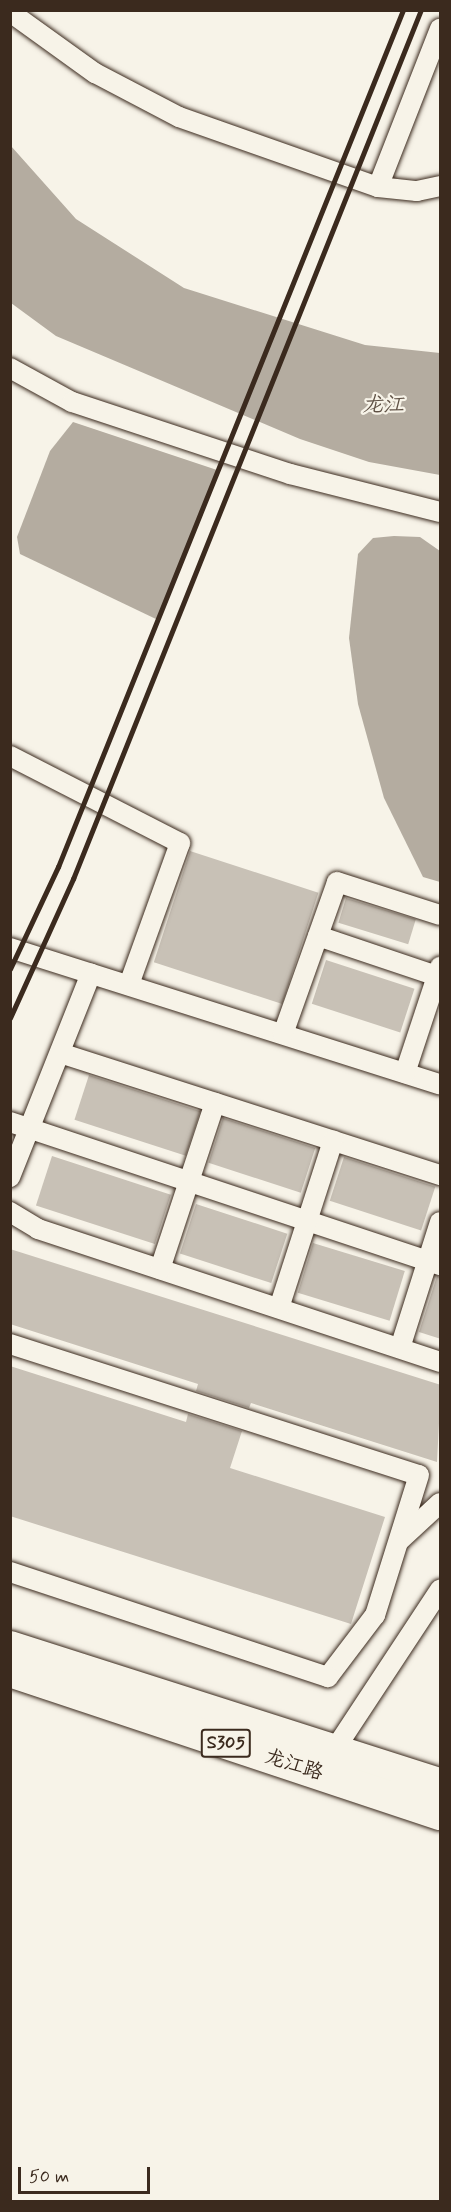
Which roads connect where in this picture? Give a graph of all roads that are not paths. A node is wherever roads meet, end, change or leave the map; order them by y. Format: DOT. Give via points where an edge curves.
graph roads {
  1 [pos="10,12"];
  2 [pos="441,29"];
  3 [pos="441,186"];
  4 [pos="378,187"];
  5 [pos="10,368"];
  6 [pos="441,512"];
  7 [pos="11,759"];
  8 [pos="441,915"];
  9 [pos="318,936"];
  10 [pos="10,948"];
  11 [pos="91,973"];
  12 [pos="440,973"];
  13 [pos="129,985"];
  14 [pos="284,1034"];
  15 [pos="60,1053"];
  16 [pos="405,1072"];
  17 [pos="441,1084"];
  18 [pos="214,1102"];
  19 [pos="10,1122"];
  20 [pos="29,1131"];
  21 [pos="333,1141"];
  22 [pos="441,1175"];
  23 [pos="10,1177"];
  24 [pos="188,1183"];
  25 [pos="10,1212"];
  26 [pos="307,1221"];
  27 [pos="441,1222"];
  28 [pos="434,1263"];
  29 [pos="160,1269"];
  30 [pos="279,1308"];
  31 [pos="10,1344"];
  32 [pos="400,1348"];
  33 [pos="441,1362"];
  34 [pos="441,1503"];
  35 [pos="397,1543"];
  36 [pos="10,1572"];
  37 [pos="441,1590"];
  38 [pos="10,1647"];
  39 [pos="10,1671"];
  40 [pos="335,1749"];
  41 [pos="441,1785"];
  42 [pos="441,1814"];
  1 -- 4 [label="street" via="95,73 179,117"];
  2 -- 4 [label="street"];
  3 -- 4 [label="street" via="417,191"];
  5 -- 6 [label="street" via="72,402 290,474"];
  7 -- 13 [label="street" via="180,843"];
  8 -- 9 [label="street" via="337,882"];
  9 -- 12 [label="street"];
  9 -- 14 [label="street"];
  10 -- 11 [label="street"];
  11 -- 13 [label="street"];
  11 -- 15 [label="street"];
  12 -- 16 [label="street"];
  13 -- 14 [label="street"];
  14 -- 16 [label="street"];
  15 -- 18 [label="street"];
  15 -- 20 [label="street"];
  16 -- 17 [label="street"];
  18 -- 21 [label="street"];
  18 -- 24 [label="street"];
  19 -- 20 [label="street"];
  20 -- 23 [label="street"];
  20 -- 24 [label="street"];
  21 -- 22 [label="street"];
  21 -- 26 [label="street"];
  24 -- 26 [label="street"];
  24 -- 29 [label="street"];
  25 -- 29 [label="street" via="38,1228"];
  26 -- 28 [label="street"];
  26 -- 30 [label="street"];
  27 -- 28 [label="street"];
  28 -- 32 [label="street"];
  29 -- 30 [label="street"];
  30 -- 32 [label="street"];
  31 -- 35 [label="street" via="419,1475"];
  32 -- 33 [label="street"];
  34 -- 35 [label="street"];
  35 -- 36 [label="street" via="375,1615 328,1677"];
  37 -- 40 [label="street"];
  38 -- 40 [label="main road, 龙江路 / S305"];
  39 -- 42 [label="main road, 龙江路 / S305"];
  40 -- 41 [label="main road, 龙江路 / S305"];
}
